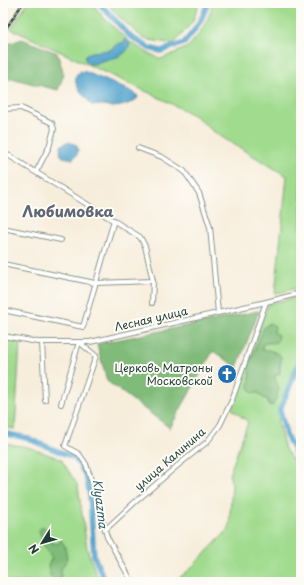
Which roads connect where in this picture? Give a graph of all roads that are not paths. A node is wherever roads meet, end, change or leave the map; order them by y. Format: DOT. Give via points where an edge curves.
graph roads {
  1 [pos="3,109"];
  2 [pos="138,148"];
  3 [pos="3,152"];
  4 [pos="36,172"];
  5 [pos="114,220"];
  6 [pos="3,228"];
  7 [pos="61,240"];
  8 [pos="3,264"];
  9 [pos="153,281"];
  10 [pos="95,283"];
  11 [pos="301,293"];
  12 [pos="266,302"];
  13 [pos="152,303"];
  14 [pos="3,310"];
  15 [pos="218,313"];
  16 [pos="3,336"];
  17 [pos="42,342"];
  18 [pos="79,342"];
  19 [pos="45,400"];
  20 [pos="61,404"];
  21 [pos="105,530"];
  22 [pos="132,582"];
  1 -- 4 [label="street" via="21,108 52,123 54,129 49,147"];
  2 -- 15 [label="street" via="162,157 184,171 199,193 210,227"];
  3 -- 4 [label="street"];
  4 -- 5 [label="street"];
  5 -- 9 [label="street" via="140,237 145,246"];
  5 -- 10 [label="street"];
  6 -- 7 [label="street"];
  8 -- 10 [label="street"];
  9 -- 10 [label="street"];
  9 -- 13 [label="street"];
  10 -- 14 [label="street" via="83,327"];
  11 -- 12 [label="street, Лесная улица"];
  12 -- 15 [label="street, Лесная улица"];
  12 -- 21 [label="street, улица Калинина" via="232,400 220,425 207,442"];
  15 -- 18 [label="street, Лесная улица" via="90,342"];
  16 -- 17 [label="street, Лесная улица"];
  17 -- 18 [label="street, Лесная улица"];
  17 -- 19 [label="street"];
  18 -- 20 [label="street"];
  18 -- 21 [label="street" via="96,356 65,446 79,454 86,464"];
  21 -- 22 [label="street"];
}
